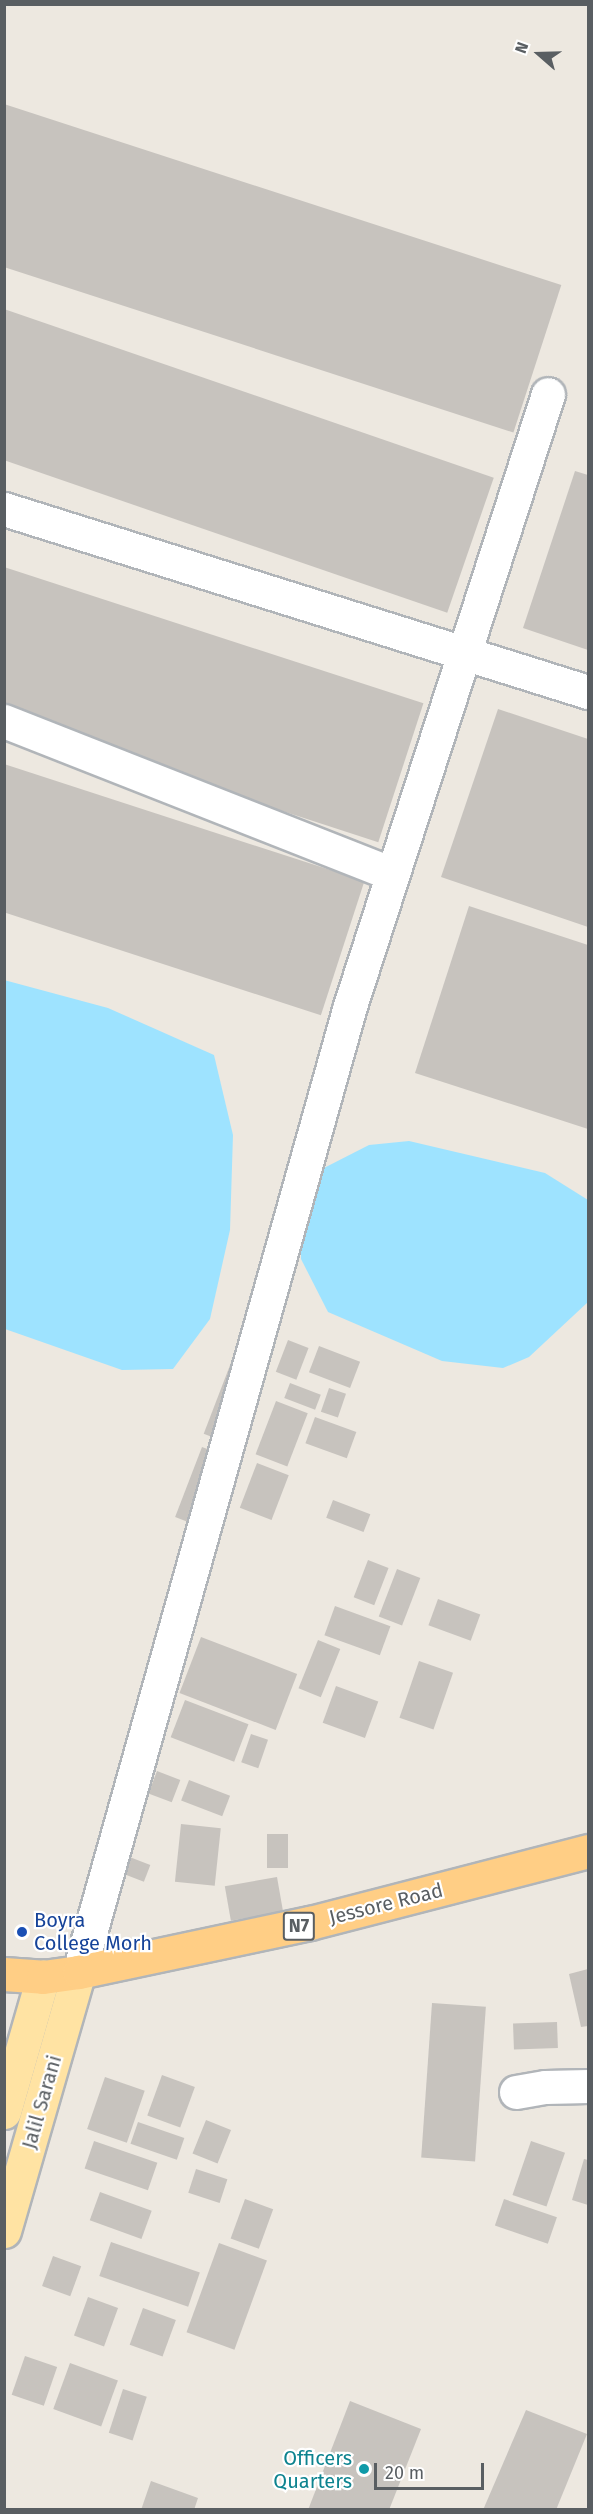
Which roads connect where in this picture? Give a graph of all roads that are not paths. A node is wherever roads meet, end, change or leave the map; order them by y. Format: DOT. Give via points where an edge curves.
graph roads {
  1 [pos="548,394"];
  2 [pos="4,509"];
  3 [pos="464,653"];
  4 [pos="588,692"];
  5 [pos="4,721"];
  6 [pos="393,874"];
  7 [pos="588,1851"];
  8 [pos="79,1972"];
  9 [pos="4,1974"];
  10 [pos="43,1977"];
  11 [pos="588,2086"];
  12 [pos="516,2092"];
  13 [pos="4,2112"];
  14 [pos="4,2231"];
  1 -- 3 [label="street"];
  2 -- 3 [label="street"];
  3 -- 4 [label="street"];
  3 -- 6 [label="street"];
  5 -- 6 [label="street"];
  6 -- 8 [label="street" via="350,1006"];
  7 -- 8 [label="highway, Jessore Road / N7" via="310,1923"];
  8 -- 10 [label="highway, Jessore Road / N7"];
  8 -- 14 [label="main road, Jalil Sarani"];
  9 -- 10 [label="highway, Jessore Road / N7"];
  10 -- 13 [label="main road, Jalil Sarani"];
  11 -- 12 [label="street"];
}
